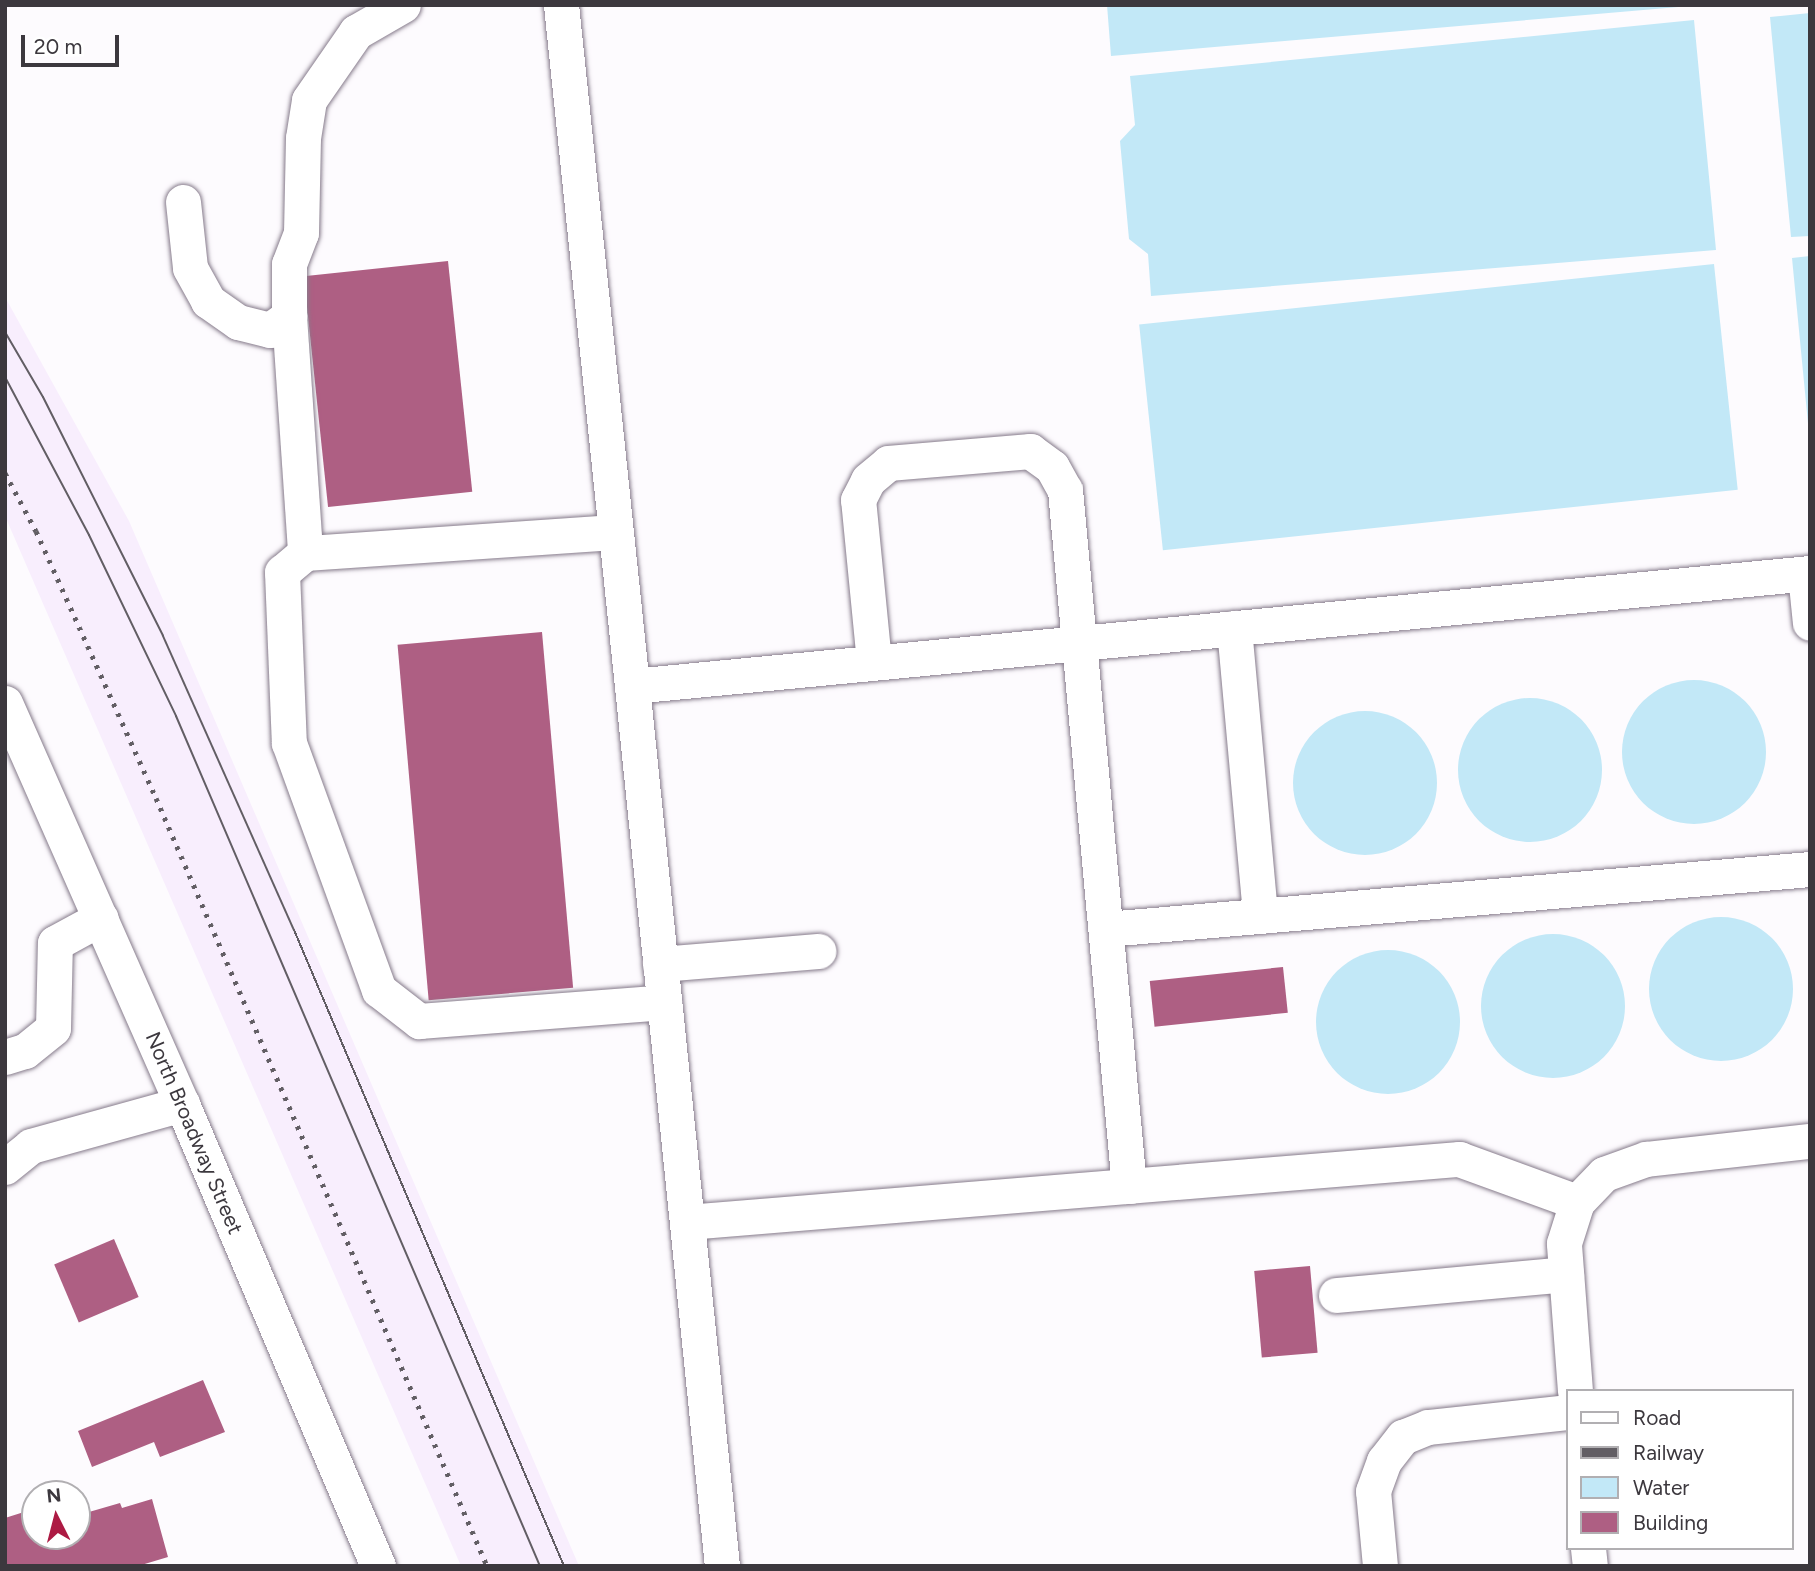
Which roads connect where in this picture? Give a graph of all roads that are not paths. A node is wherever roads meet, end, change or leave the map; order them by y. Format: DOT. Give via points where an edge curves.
graph roads {
  1 [pos="403,5"];
  2 [pos="561,5"];
  3 [pos="183,202"];
  4 [pos="289,316"];
  5 [pos="614,532"];
  6 [pos="305,553"];
  7 [pos="1807,574"];
  8 [pos="1810,623"];
  9 [pos="1234,628"];
  10 [pos="1080,642"];
  11 [pos="874,663"];
  12 [pos="632,686"];
  13 [pos="5,703"];
  14 [pos="1810,869"];
  15 [pos="1260,916"];
  16 [pos="101,918"];
  17 [pos="1106,929"];
  18 [pos="818,951"];
  19 [pos="660,964"];
  20 [pos="664,1002"];
  21 [pos="5,1056"];
  22 [pos="182,1104"];
  23 [pos="1810,1142"];
  24 [pos="5,1167"];
  25 [pos="1129,1186"];
  26 [pos="1577,1202"];
  27 [pos="687,1222"];
  28 [pos="1566,1274"];
  29 [pos="1336,1295"];
  30 [pos="1576,1389"];
  31 [pos="1566,1412"];
  32 [pos="378,1566"];
  33 [pos="722,1566"];
  34 [pos="1380,1566"];
  1 -- 4 [label="street" via="356,32 309,100 303,138 301,233 289,264"];
  2 -- 5 [label="street"];
  3 -- 4 [label="street" via="190,268 208,301 238,322 270,330"];
  4 -- 6 [label="street"];
  5 -- 6 [label="street"];
  5 -- 12 [label="street"];
  6 -- 20 [label="street" via="282,572 289,743 379,990 419,1021"];
  7 -- 8 [label="street"];
  7 -- 9 [label="street"];
  9 -- 10 [label="street"];
  9 -- 15 [label="street"];
  10 -- 11 [label="street"];
  10 -- 11 [label="street" via="1065,490 1052,467 1030,451 888,463 868,480 858,500"];
  10 -- 17 [label="street"];
  11 -- 12 [label="street"];
  12 -- 19 [label="street"];
  13 -- 16 [label="street, North Broadway Street"];
  14 -- 15 [label="street"];
  15 -- 17 [label="street"];
  16 -- 21 [label="street" via="55,943 53,1028 25,1051"];
  16 -- 22 [label="street, North Broadway Street"];
  17 -- 25 [label="street"];
  18 -- 19 [label="street"];
  19 -- 20 [label="street"];
  20 -- 27 [label="street"];
  22 -- 24 [label="street" via="32,1146"];
  22 -- 32 [label="street, North Broadway Street"];
  23 -- 26 [label="street" via="1646,1159 1604,1174"];
  25 -- 26 [label="street" via="1459,1159"];
  25 -- 27 [label="street"];
  26 -- 28 [label="street" via="1564,1243"];
  27 -- 33 [label="street"];
  28 -- 29 [label="street"];
  28 -- 30 [label="street"];
  31 -- 34 [label="street" via="1428,1427 1404,1437 1384,1461 1373,1491"];
}
